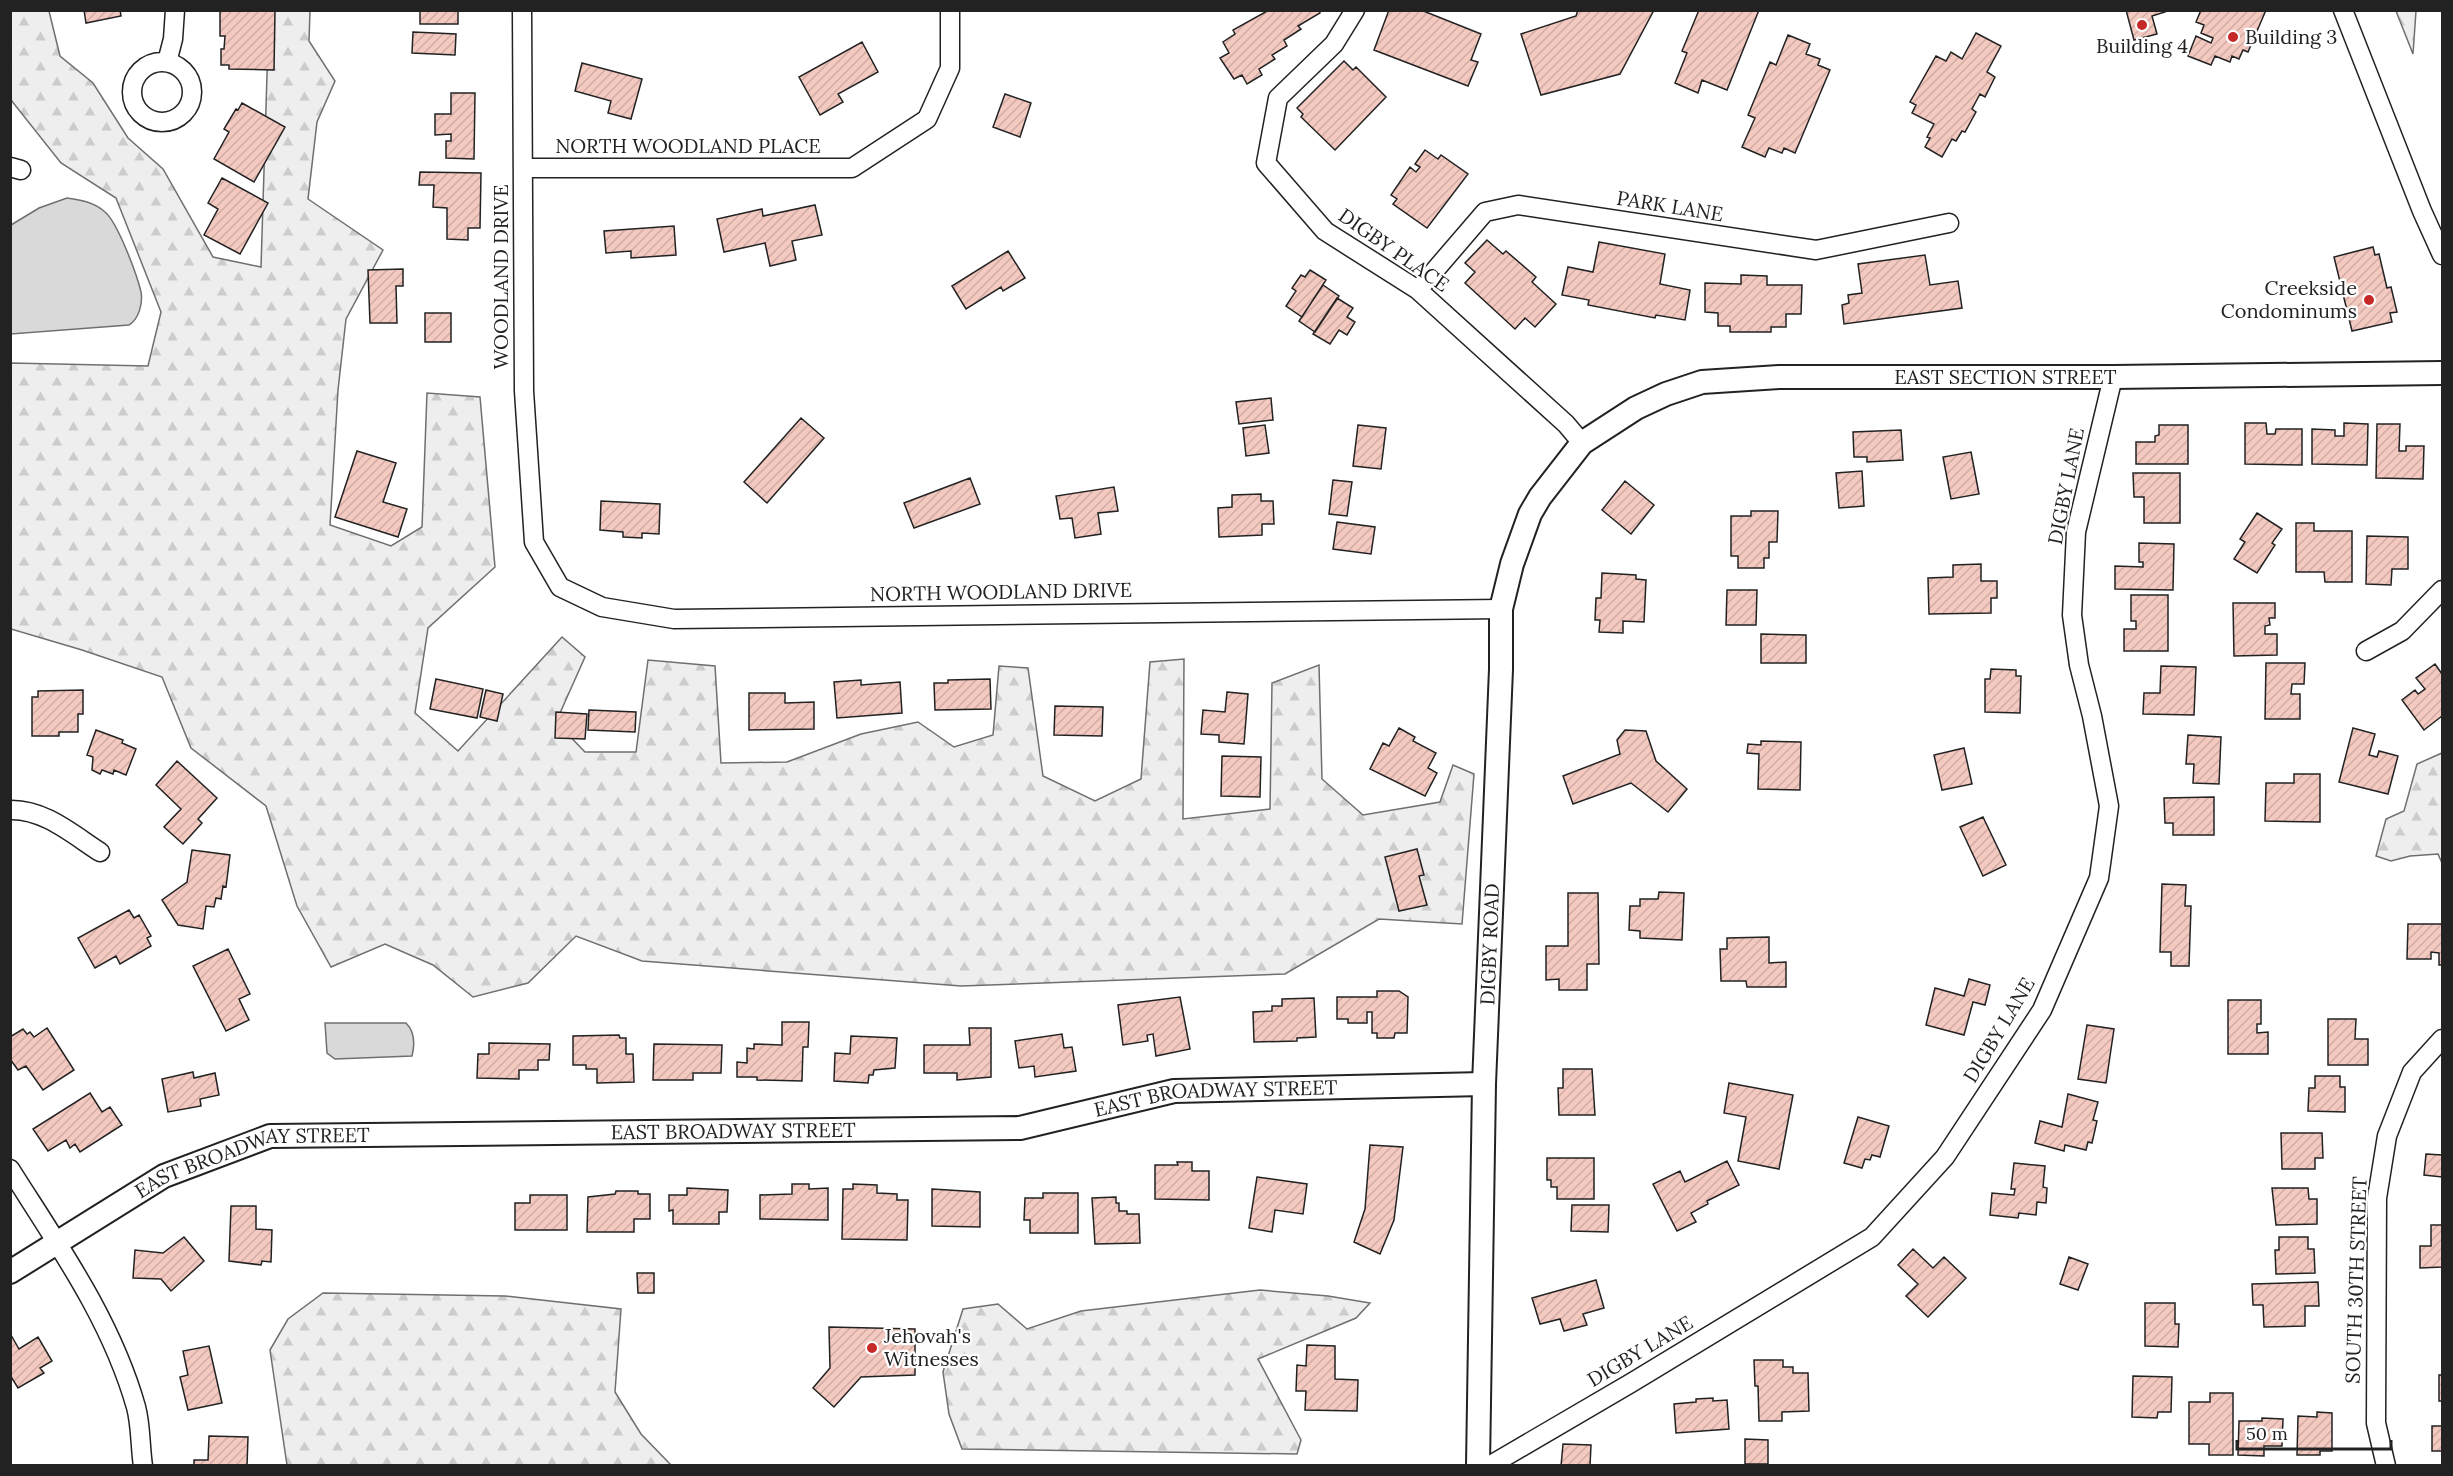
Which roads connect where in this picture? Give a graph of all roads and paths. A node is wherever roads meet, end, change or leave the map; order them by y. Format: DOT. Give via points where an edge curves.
graph roads {
  1 [pos="175,10"];
  2 [pos="522,10"];
  3 [pos="950,10"];
  4 [pos="1355,10"];
  5 [pos="2343,10"];
  6 [pos="167,62"];
  7 [pos="524,168"];
  8 [pos="1949,224"];
  9 [pos="2442,255"];
  10 [pos="1418,290"];
  11 [pos="2442,373"];
  12 [pos="2113,377"];
  13 [pos="1582,443"];
  14 [pos="534,542"];
  15 [pos="2442,590"];
  16 [pos="1501,609"];
  17 [pos="2366,651"];
  18 [pos="10,810"];
  19 [pos="100,852"];
  20 [pos="2442,1040"];
  21 [pos="1484,1084"];
  22 [pos="10,1169"];
  23 [pos="57,1244"];
  24 [pos="10,1272"];
  25 [pos="143,1466"];
  26 [pos="1478,1466"];
  27 [pos="1489,1466"];
  28 [pos="2386,1466"];
  1 -- 6 [label="street"];
  2 -- 7 [label="street, WOODLAND DRIVE"];
  3 -- 7 [label="street, NORTH WOODLAND PLACE" via="950,68 927,119 852,168"];
  4 -- 10 [label="street, DIGBY PLACE" via="1334,44 1278,98 1266,163 1325,231"];
  5 -- 9 [label="street"];
  7 -- 14 [label="street, WOODLAND DRIVE" via="524,391"];
  8 -- 10 [label="street, PARK LANE" via="1816,250 1518,205 1485,212"];
  10 -- 13 [label="street, DIGBY PLACE"];
  11 -- 12 [label="street, EAST SECTION STREET"];
  12 -- 13 [label="street, EAST SECTION STREET" via="1779,377 1702,382 1636,408"];
  12 -- 27 [label="street, DIGBY LANE" via="2076,532 2072,615 2109,806 2099,878 2042,1010 1946,1157 1872,1237"];
  13 -- 16 [label="street, DIGBY ROAD" via="1530,514"];
  14 -- 16 [label="street, NORTH WOODLAND DRIVE" via="560,587 602,607 674,619"];
  15 -- 17 [label="street" via="2402,631"];
  16 -- 21 [label="street, DIGBY ROAD"];
  18 -- 19 [label="street" via="27,810 52,821"];
  20 -- 28 [label="street, SOUTH 30TH STREET" via="2412,1072 2387,1136 2377,1198 2376,1423"];
  21 -- 23 [label="street, EAST BROADWAY STREET" via="1174,1091 1020,1128 270,1136 164,1176"];
  21 -- 26 [label="street, DIGBY ROAD"];
  22 -- 23 [label="street"];
  23 -- 24 [label="street, EAST BROADWAY STREET"];
  23 -- 25 [label="street" via="86,1288 117,1355 136,1408"];
}
